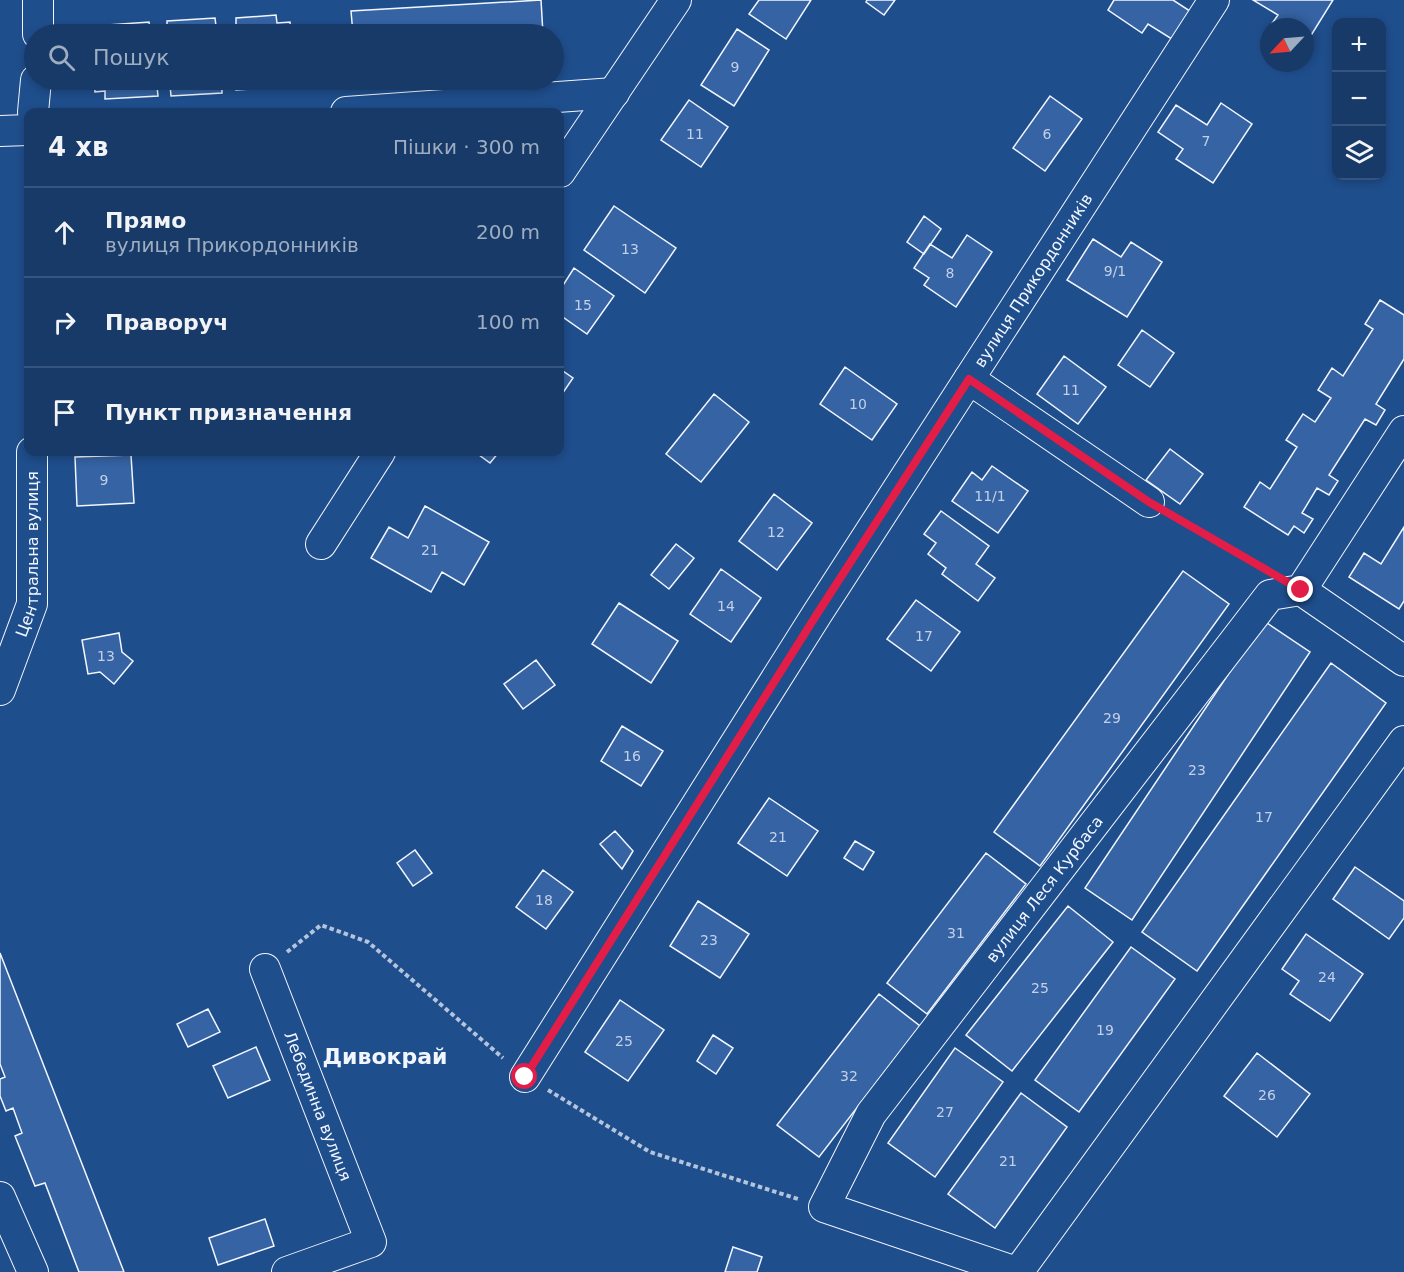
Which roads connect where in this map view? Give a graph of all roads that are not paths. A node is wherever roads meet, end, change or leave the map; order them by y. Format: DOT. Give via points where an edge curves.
graph roads {
  1 [pos="38,0"];
  2 [pos="676,0"];
  3 [pos="1214,0"];
  4 [pos="38,24"];
  5 [pos="35,90"];
  6 [pos="614,93"];
  7 [pos="33,108"];
  8 [pos="402,108"];
  9 [pos="24,130"];
  10 [pos="0,131"];
  11 [pos="564,166"];
  12 [pos="969,379"];
  13 [pos="1404,431"];
  14 [pos="32,456"];
  15 [pos="377,456"];
  16 [pos="1149,502"];
  17 [pos="321,544"];
  18 [pos="1301,590"];
  19 [pos="1404,661"];
  20 [pos="0,690"];
  21 [pos="1404,741"];
  22 [pos="265,969"];
  23 [pos="525,1077"];
  24 [pos="0,1197"];
  25 [pos="33,1272"];
  26 [pos="287,1272"];
  27 [pos="1017,1272"];
  1 -- 4 [label="street"];
  2 -- 6 [label="street"];
  3 -- 12 [label="street, вулиця Прикордонників"];
  5 -- 7 [label="street"];
  6 -- 8 [label="street"];
  6 -- 11 [label="street"];
  9 -- 10 [label="street"];
  12 -- 16 [label="street"];
  12 -- 23 [label="street, вулиця Прикордонників"];
  13 -- 18 [label="street"];
  14 -- 20 [label="street, Центральна вулиця" via="32,604"];
  15 -- 17 [label="street"];
  18 -- 19 [label="street"];
  18 -- 27 [label="street, вулиця Леся Курбаса" via="1270,595 871,1114 824,1207"];
  21 -- 27 [label="street, вулиця Леся Курбаса"];
  22 -- 26 [label="street, Лебединна вулиця" via="371,1242"];
  24 -- 25 [label="street"];
}
